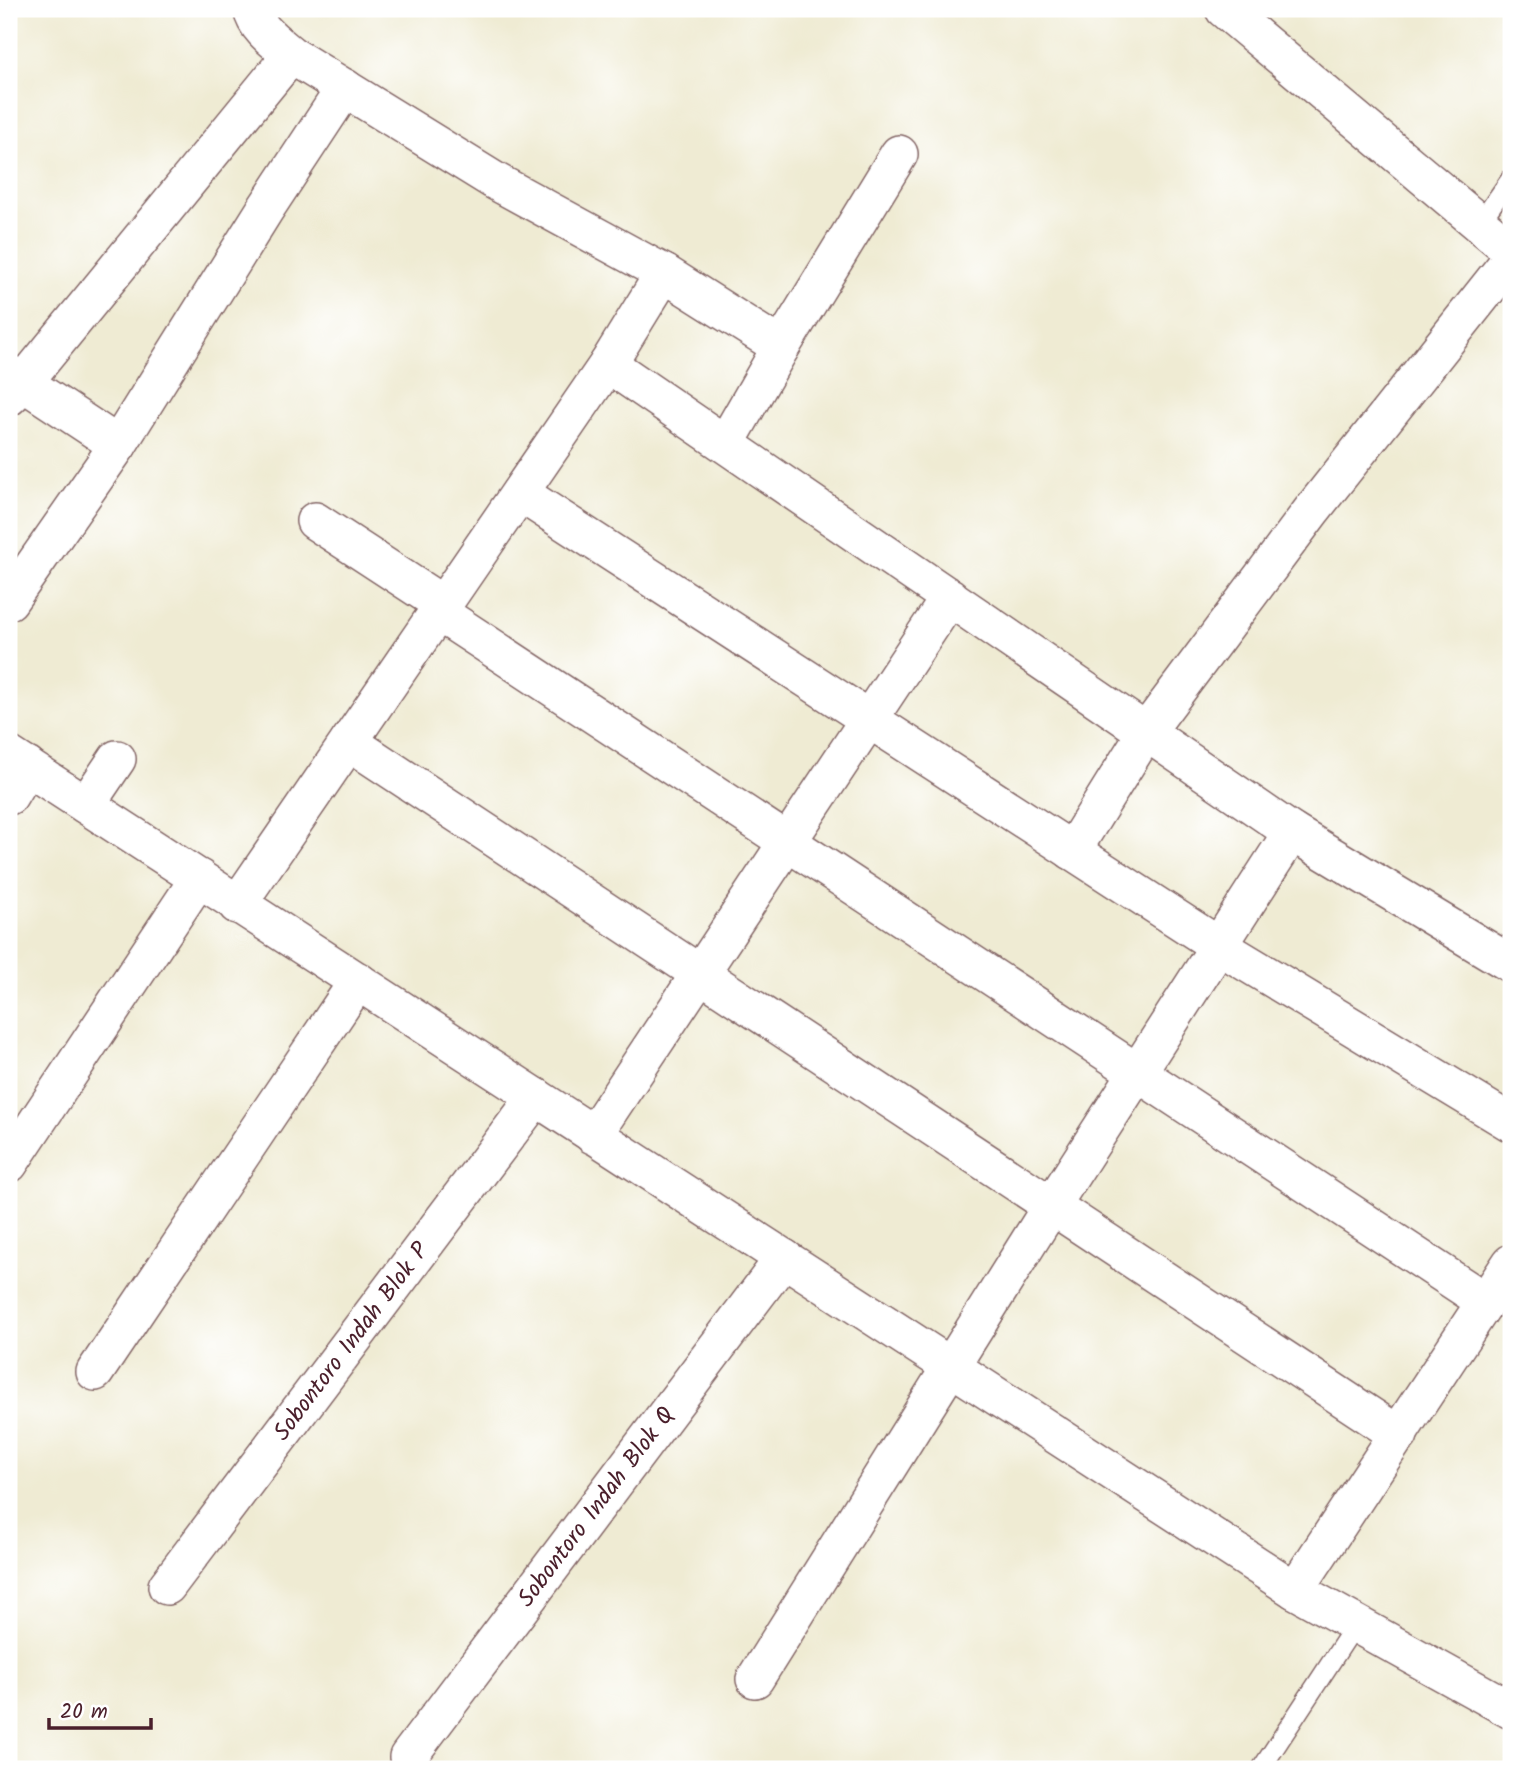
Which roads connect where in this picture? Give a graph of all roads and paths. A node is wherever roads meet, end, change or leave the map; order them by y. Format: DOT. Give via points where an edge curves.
graph roads {
  1 [pos="252,9"];
  2 [pos="1224,9"];
  3 [pos="291,55"];
  4 [pos="345,88"];
  5 [pos="899,154"];
  6 [pos="1511,178"];
  7 [pos="1479,223"];
  8 [pos="1511,250"];
  9 [pos="1511,259"];
  10 [pos="664,273"];
  11 [pos="781,347"];
  12 [pos="608,364"];
  13 [pos="14,384"];
  14 [pos="726,443"];
  15 [pos="118,445"];
  16 [pos="520,493"];
  17 [pos="314,521"];
  18 [pos="950,597"];
  19 [pos="9,601"];
  20 [pos="440,608"];
  21 [pos="869,720"];
  22 [pos="1146,732"];
  23 [pos="349,742"];
  24 [pos="117,759"];
  25 [pos="15,772"];
  26 [pos="86,805"];
  27 [pos="1292,832"];
  28 [pos="788,842"];
  29 [pos="1072,851"];
  30 [pos="199,878"];
  31 [pos="237,905"];
  32 [pos="1219,946"];
  33 [pos="1511,964"];
  34 [pos="701,974"];
  35 [pos="358,981"];
  36 [pos="1138,1072"];
  37 [pos="536,1097"];
  38 [pos="1511,1124"];
  39 [pos="593,1135"];
  40 [pos="9,1164"];
  41 [pos="1052,1205"];
  42 [pos="785,1258"];
  43 [pos="1511,1263"];
  44 [pos="1486,1302"];
  45 [pos="952,1368"];
  46 [pos="95,1372"];
  47 [pos="1399,1434"];
  48 [pos="167,1586"];
  49 [pos="1295,1590"];
  50 [pos="1356,1624"];
  51 [pos="755,1679"];
  52 [pos="1511,1710"];
  53 [pos="408,1757"];
  54 [pos="1261,1769"];
  1 -- 3 [label="street" via="264,31"];
  2 -- 7 [label="street"];
  3 -- 4 [label="street"];
  3 -- 13 [label="street"];
  4 -- 10 [label="street" via="495,181"];
  4 -- 15 [label="street"];
  5 -- 11 [label="street"];
  6 -- 7 [label="lane"];
  7 -- 8 [label="street"];
  9 -- 22 [label="street" via="1312,510"];
  10 -- 11 [label="street"];
  10 -- 12 [label="street"];
  11 -- 14 [label="street"];
  12 -- 14 [label="street"];
  12 -- 16 [label="street"];
  13 -- 15 [label="street"];
  14 -- 18 [label="street"];
  15 -- 19 [label="street"];
  16 -- 20 [label="street"];
  16 -- 21 [label="street"];
  17 -- 20 [label="street"];
  18 -- 21 [label="street"];
  18 -- 22 [label="street"];
  20 -- 23 [label="street"];
  20 -- 28 [label="street"];
  21 -- 28 [label="street"];
  21 -- 29 [label="street"];
  22 -- 27 [label="street"];
  22 -- 29 [label="street"];
  23 -- 31 [label="street"];
  23 -- 34 [label="street"];
  24 -- 26 [label="street"];
  25 -- 26 [label="street"];
  26 -- 30 [label="street"];
  27 -- 32 [label="street"];
  27 -- 33 [label="street"];
  28 -- 34 [label="street"];
  28 -- 36 [label="street"];
  29 -- 32 [label="street"];
  30 -- 31 [label="street"];
  30 -- 40 [label="street"];
  31 -- 35 [label="street"];
  32 -- 36 [label="street"];
  32 -- 38 [label="street"];
  34 -- 39 [label="street"];
  34 -- 41 [label="street"];
  35 -- 37 [label="street"];
  35 -- 46 [label="street"];
  36 -- 41 [label="street"];
  36 -- 44 [label="street"];
  37 -- 39 [label="street"];
  37 -- 48 [label="street, Sobontoro Indah Blok P"];
  39 -- 42 [label="street"];
  41 -- 45 [label="street"];
  41 -- 47 [label="street"];
  42 -- 45 [label="street"];
  42 -- 53 [label="street, Sobontoro Indah Blok Q"];
  43 -- 44 [label="street"];
  44 -- 47 [label="street"];
  45 -- 49 [label="street"];
  45 -- 51 [label="street"];
  47 -- 49 [label="street"];
  49 -- 50 [label="street"];
  50 -- 52 [label="street"];
  50 -- 54 [label="lane"];
}
